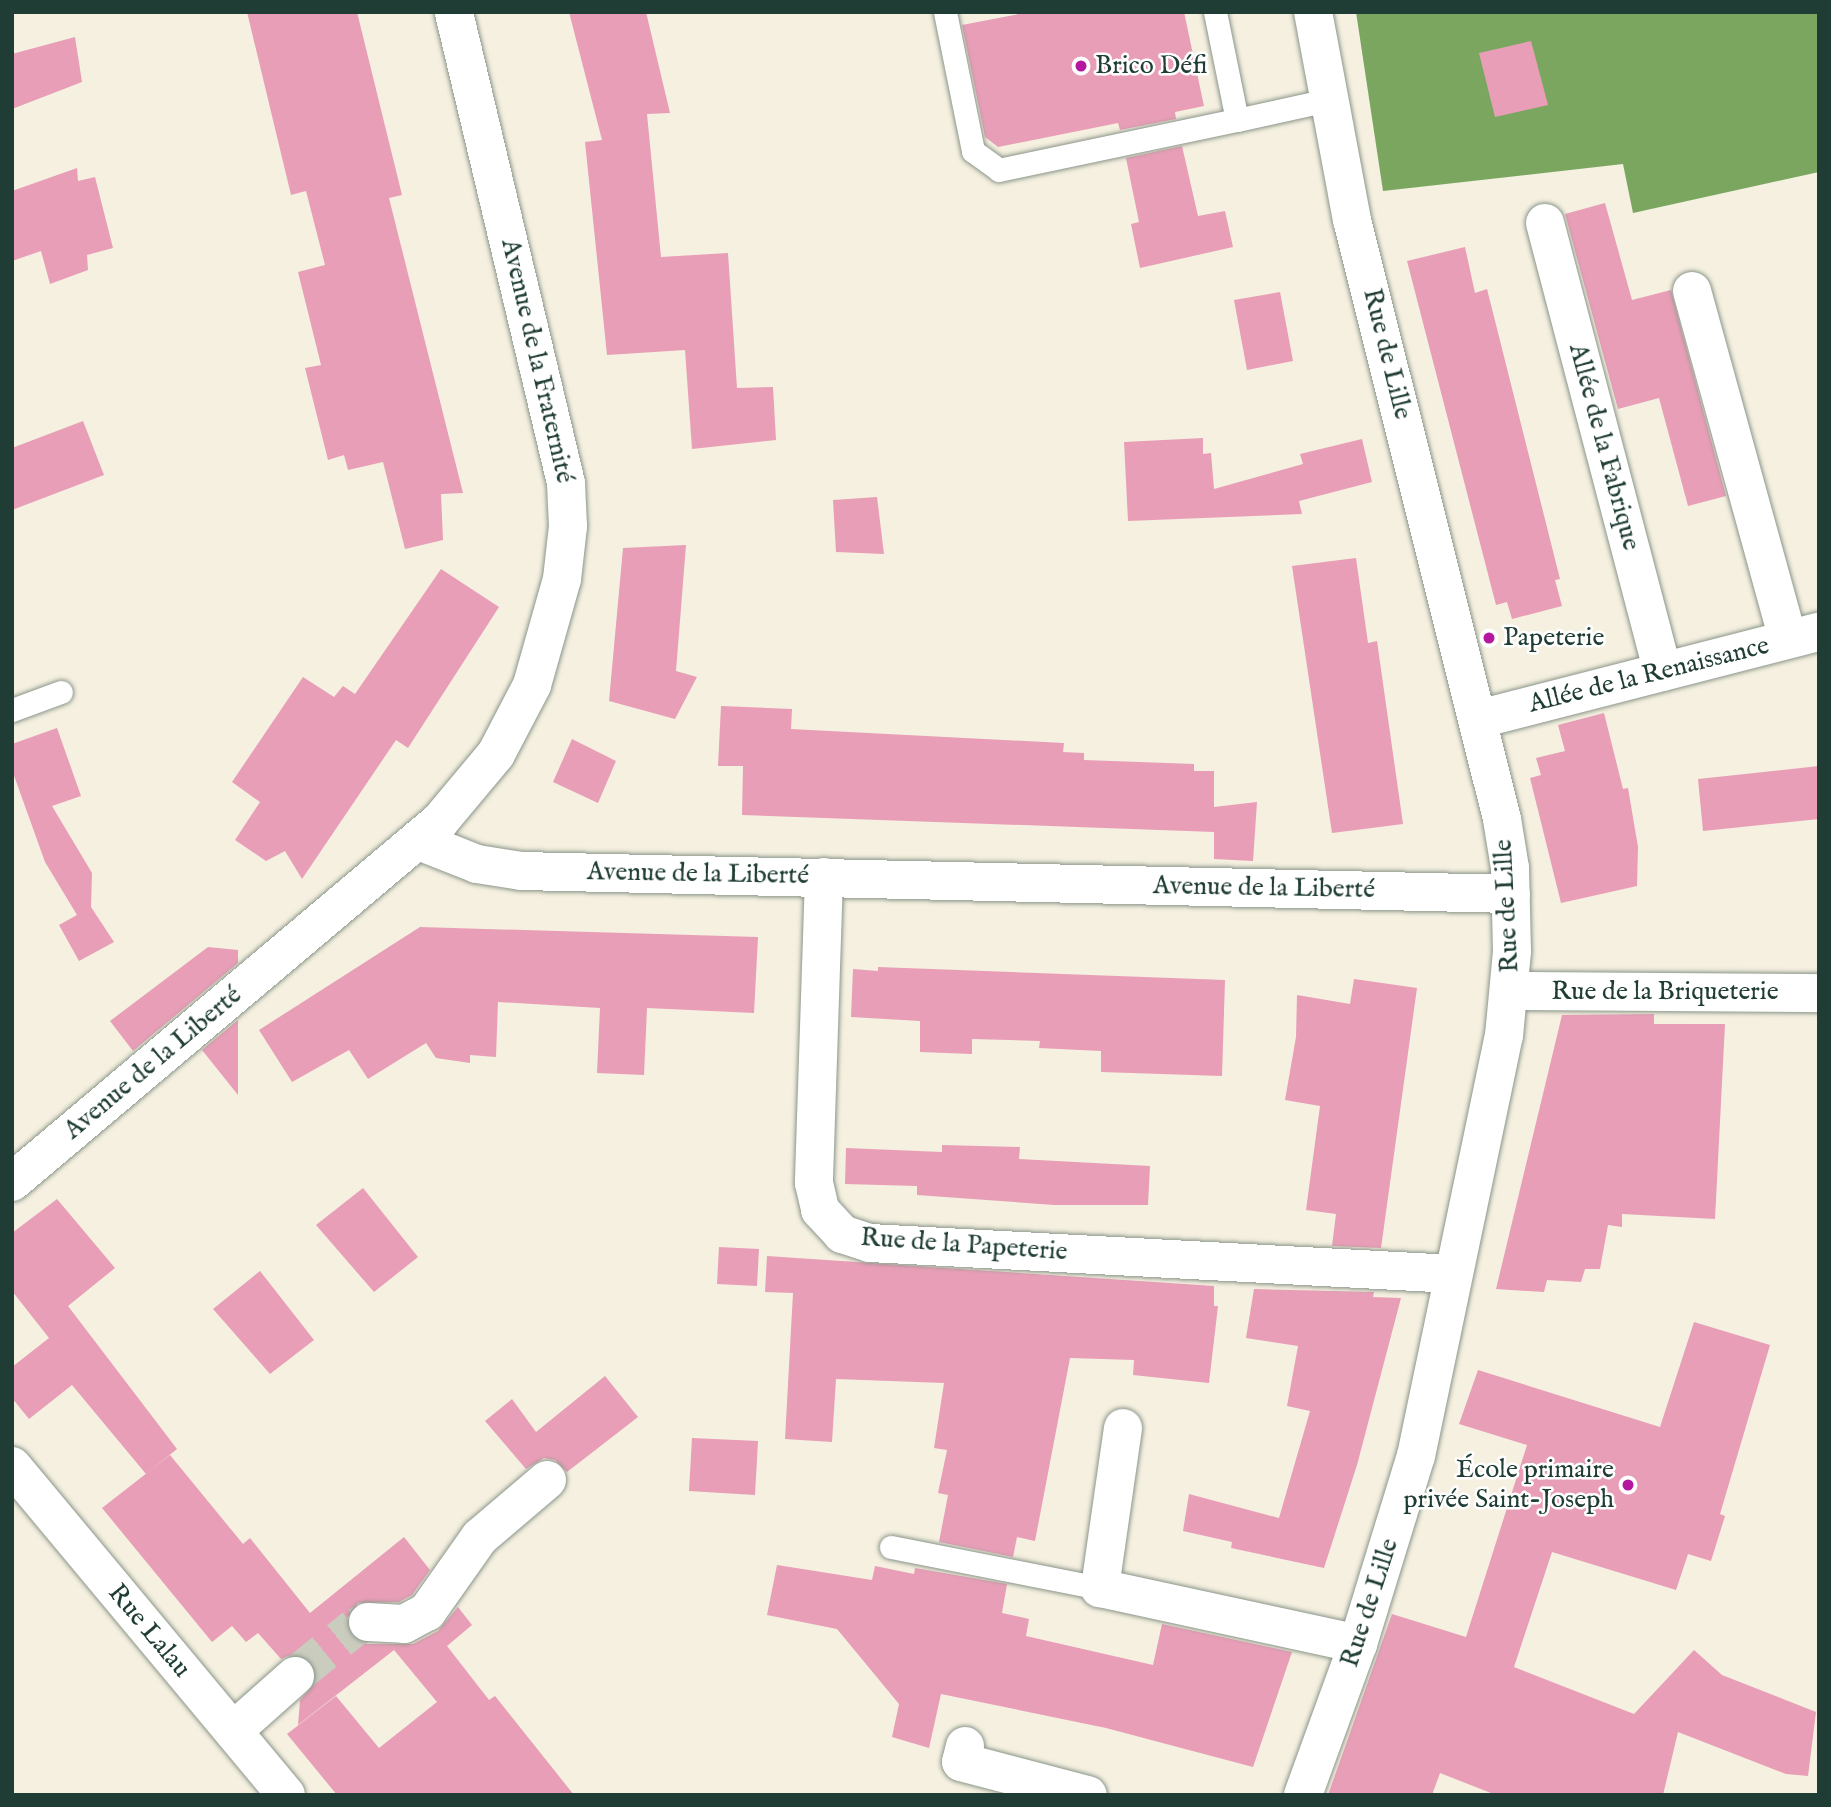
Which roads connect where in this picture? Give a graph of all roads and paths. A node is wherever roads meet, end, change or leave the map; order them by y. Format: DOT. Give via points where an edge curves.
graph roads {
  1 [pos="454,12"];
  2 [pos="945,12"];
  3 [pos="1215,12"];
  4 [pos="1313,12"];
  5 [pos="1328,100"];
  6 [pos="1237,120"];
  7 [pos="1545,223"];
  8 [pos="1692,291"];
  9 [pos="1803,635"];
  10 [pos="1663,672"];
  11 [pos="61,692"];
  12 [pos="12,710"];
  13 [pos="1479,719"];
  14 [pos="419,841"];
  15 [pos="824,877"];
  16 [pos="1511,894"];
  17 [pos="1510,991"];
  18 [pos="1819,993"];
  19 [pos="12,1182"];
  20 [pos="1453,1274"];
  21 [pos="1123,1428"];
  22 [pos="12,1466"];
  23 [pos="547,1480"];
  24 [pos="891,1547"];
  25 [pos="1100,1588"];
  26 [pos="368,1622"];
  27 [pos="1357,1644"];
  28 [pos="295,1676"];
  29 [pos="233,1731"];
  30 [pos="965,1746"];
  31 [pos="286,1795"];
  32 [pos="1088,1795"];
  33 [pos="1303,1795"];
  1 -- 14 [label="street, Avenue de la Fraternité" via="563,458 568,526 557,605 520,712 479,778"];
  2 -- 6 [label="lane" via="973,151 999,170"];
  3 -- 6 [label="lane"];
  4 -- 5 [label="street, Rue de Lille"];
  5 -- 6 [label="lane"];
  5 -- 13 [label="street, Rue de Lille" via="1352,220"];
  7 -- 10 [label="street, Allée de la Fabrique"];
  8 -- 9 [label="street"];
  9 -- 10 [label="street, Allée de la Renaissance"];
  10 -- 13 [label="street, Allée de la Renaissance"];
  11 -- 12 [label="lane"];
  13 -- 16 [label="street, Rue de Lille" via="1502,819"];
  14 -- 15 [label="street, Avenue de la Liberté" via="477,864 521,871"];
  14 -- 19 [label="street, Avenue de la Liberté"];
  15 -- 16 [label="street, Avenue de la Liberté"];
  15 -- 20 [label="street, Rue de la Papeterie" via="814,1183 820,1210 842,1234 870,1243"];
  16 -- 17 [label="street, Rue de Lille"];
  17 -- 18 [label="street, Rue de la Briqueterie"];
  17 -- 20 [label="street, Rue de Lille"];
  20 -- 27 [label="street, Rue de Lille" via="1416,1456"];
  21 -- 25 [label="street"];
  22 -- 29 [label="street, Rue Lalau"];
  23 -- 26 [label="street" via="480,1537 427,1612 404,1624"];
  24 -- 25 [label="lane"];
  25 -- 27 [label="street"];
  27 -- 33 [label="street, Rue de Lille"];
  28 -- 29 [label="street"];
  29 -- 31 [label="street, Rue Lalau"];
  30 -- 32 [label="street" via="961,1762"];
}
